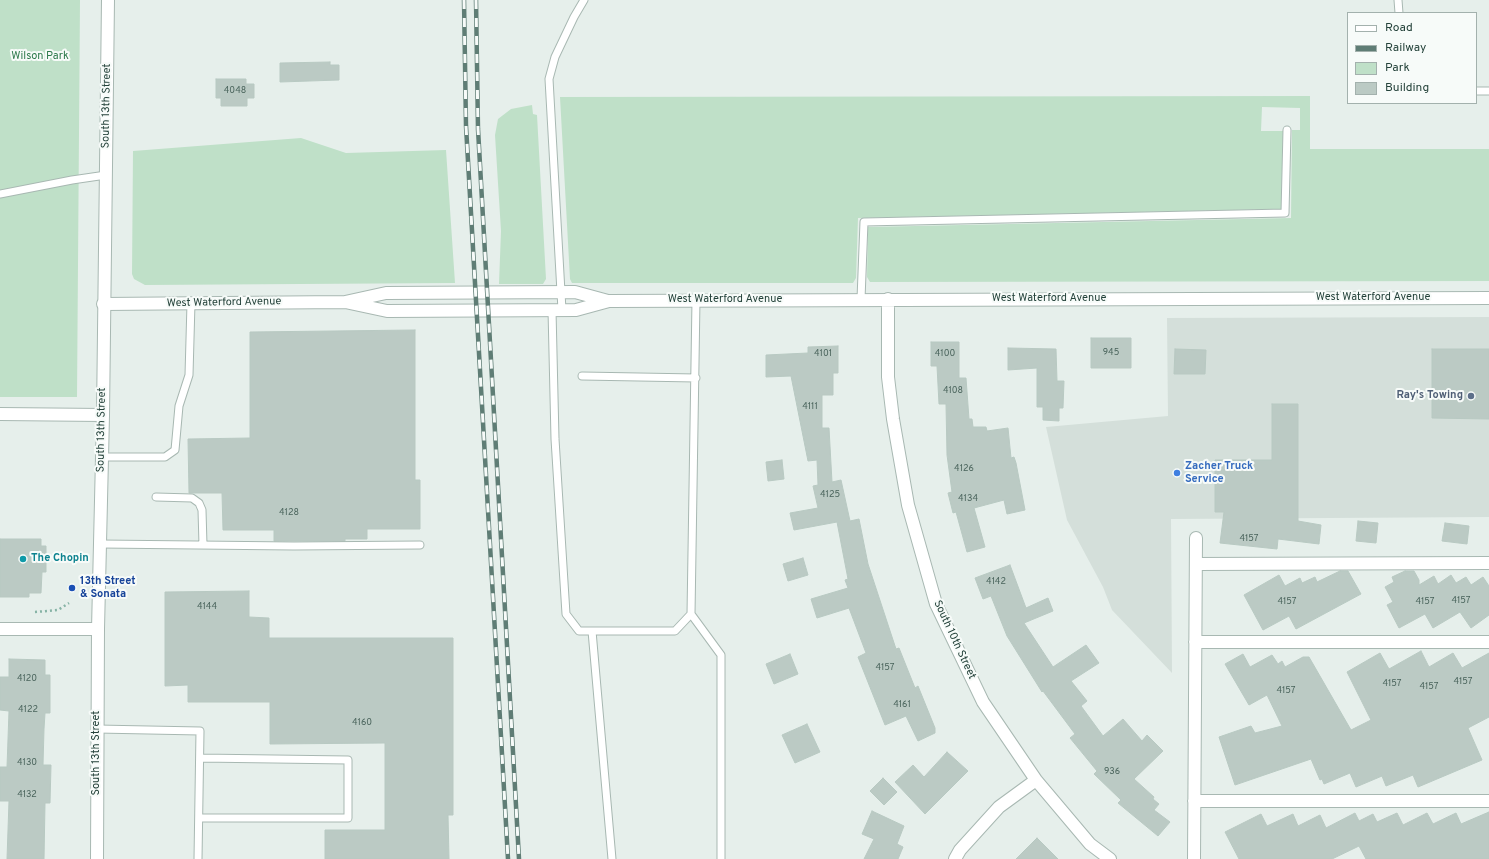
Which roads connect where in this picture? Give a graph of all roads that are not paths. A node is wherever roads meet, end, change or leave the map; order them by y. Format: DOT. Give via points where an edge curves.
graph roads {
  1 [pos="108,0"];
  2 [pos="584,0"];
  3 [pos="1398,0"];
  4 [pos="1398,12"];
  5 [pos="1477,91"];
  6 [pos="1489,91"];
  7 [pos="1287,130"];
  8 [pos="106,176"];
  9 [pos="0,194"];
  10 [pos="562,292"];
  11 [pos="1489,298"];
  12 [pos="861,299"];
  13 [pos="888,299"];
  14 [pos="696,300"];
  15 [pos="609,301"];
  16 [pos="345,302"];
  17 [pos="191,303"];
  18 [pos="103,304"];
  19 [pos="557,310"];
  20 [pos="582,376"];
  21 [pos="696,378"];
  22 [pos="0,414"];
  23 [pos="103,415"];
  24 [pos="102,456"];
  25 [pos="156,497"];
  26 [pos="1196,538"];
  27 [pos="100,544"];
  28 [pos="203,545"];
  29 [pos="420,545"];
  30 [pos="1489,562"];
  31 [pos="1196,564"];
  32 [pos="691,614"];
  33 [pos="0,629"];
  34 [pos="98,629"];
  35 [pos="592,631"];
  36 [pos="1195,642"];
  37 [pos="1489,642"];
  38 [pos="97,729"];
  39 [pos="200,758"];
  40 [pos="1036,780"];
  41 [pos="1194,801"];
  42 [pos="1489,801"];
  43 [pos="199,818"];
  44 [pos="97,859"];
  45 [pos="198,859"];
  46 [pos="612,859"];
  47 [pos="721,859"];
  48 [pos="955,859"];
  49 [pos="1110,859"];
  50 [pos="1194,859"];
  1 -- 8 [label="street, South 13th Street"];
  2 -- 10 [label="lane" via="555,57 548,79"];
  3 -- 4 [label="lane"];
  5 -- 6 [label="lane"];
  7 -- 12 [label="lane" via="1285,213 864,222"];
  8 -- 9 [label="lane"];
  8 -- 18 [label="street, South 13th Street"];
  10 -- 15 [label="street, West Waterford Avenue" via="575,292"];
  10 -- 16 [label="street, West Waterford Avenue" via="386,293"];
  10 -- 19 [label="lane"];
  11 -- 13 [label="street, West Waterford Avenue"];
  12 -- 13 [label="street, West Waterford Avenue"];
  12 -- 14 [label="street, West Waterford Avenue"];
  13 -- 40 [label="street, South 10th Street" via="888,377 894,419 908,505 936,604 983,702"];
  14 -- 15 [label="street, West Waterford Avenue"];
  14 -- 21 [label="lane"];
  15 -- 19 [label="street, West Waterford Avenue" via="576,310"];
  16 -- 17 [label="street, West Waterford Avenue"];
  16 -- 19 [label="street, West Waterford Avenue" via="387,311"];
  17 -- 18 [label="street, West Waterford Avenue"];
  17 -- 24 [label="lane" via="190,375 178,406 175,450 165,457"];
  18 -- 23 [label="street, South 13th Street"];
  19 -- 35 [label="lane" via="555,439 566,614 579,631"];
  20 -- 21 [label="lane"];
  21 -- 32 [label="lane"];
  22 -- 23 [label="street"];
  23 -- 24 [label="street, South 13th Street"];
  24 -- 27 [label="street, South 13th Street"];
  25 -- 28 [label="lane" via="192,498 199,503 202,510"];
  26 -- 31 [label="street"];
  27 -- 28 [label="lane"];
  27 -- 34 [label="street, South 13th Street"];
  28 -- 29 [label="lane"];
  30 -- 31 [label="street"];
  31 -- 36 [label="street"];
  32 -- 35 [label="lane" via="675,631"];
  32 -- 47 [label="lane" via="721,654"];
  33 -- 34 [label="street"];
  34 -- 38 [label="street, South 13th Street"];
  35 -- 46 [label="lane"];
  36 -- 37 [label="street"];
  36 -- 41 [label="street"];
  38 -- 39 [label="lane" via="200,731"];
  38 -- 44 [label="street, South 13th Street"];
  39 -- 43 [label="lane"];
  39 -- 43 [label="lane" via="348,760 348,818"];
  40 -- 48 [label="street" via="999,807"];
  40 -- 49 [label="street, South 10th Street" via="1090,844"];
  41 -- 42 [label="street"];
  41 -- 50 [label="street"];
  43 -- 45 [label="lane"];
}
